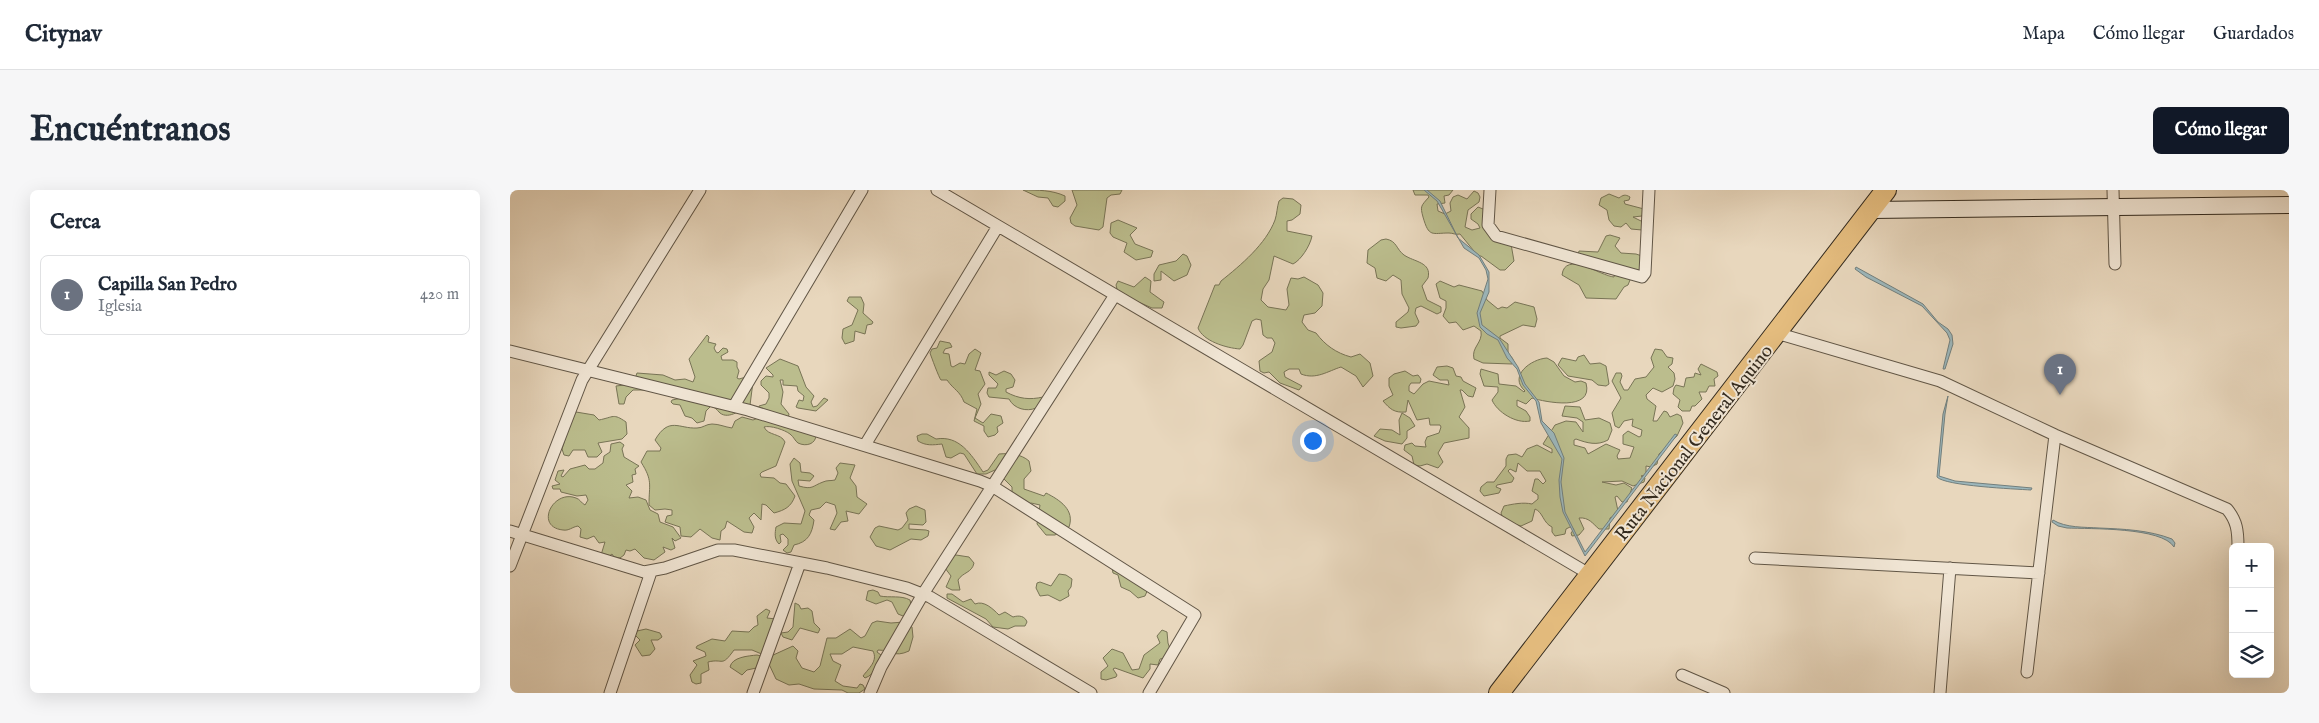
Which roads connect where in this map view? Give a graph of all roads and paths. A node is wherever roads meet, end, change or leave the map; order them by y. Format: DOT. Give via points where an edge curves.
graph roads {
  1 [pos="700,190"];
  2 [pos="862,190"];
  3 [pos="937,190"];
  4 [pos="1490,190"];
  5 [pos="1649,190"];
  6 [pos="1886,190"];
  7 [pos="2113,190"];
  8 [pos="2289,205"];
  9 [pos="2113,207"];
  10 [pos="1872,210"];
  11 [pos="998,226"];
  12 [pos="2115,264"];
  13 [pos="1115,295"];
  14 [pos="1776,333"];
  15 [pos="510,352"];
  16 [pos="588,371"];
  17 [pos="734,406"];
  18 [pos="2055,435"];
  19 [pos="865,444"];
  20 [pos="992,486"];
  21 [pos="510,531"];
  22 [pos="522,534"];
  23 [pos="2238,543"];
  24 [pos="1755,558"];
  25 [pos="800,563"];
  26 [pos="510,566"];
  27 [pos="1950,568"];
  28 [pos="651,572"];
  29 [pos="2039,573"];
  30 [pos="1590,575"];
  31 [pos="923,594"];
  32 [pos="2027,672"];
  33 [pos="1682,675"];
  34 [pos="610,693"];
  35 [pos="753,693"];
  36 [pos="870,693"];
  37 [pos="1091,693"];
  38 [pos="1149,693"];
  39 [pos="1499,693"];
  40 [pos="1724,693"];
  41 [pos="1940,693"];
  1 -- 16 [label="street"];
  2 -- 17 [label="street"];
  3 -- 11 [label="street"];
  4 -- 5 [label="street" via="1488,224 1496,236 1642,277 1645,273"];
  6 -- 10 [label="highway, Ruta Nacional General Aquino"];
  7 -- 9 [label="street"];
  8 -- 9 [label="street"];
  9 -- 10 [label="street"];
  9 -- 12 [label="street"];
  10 -- 14 [label="highway, Ruta Nacional General Aquino"];
  11 -- 13 [label="street"];
  11 -- 19 [label="street"];
  13 -- 20 [label="street"];
  13 -- 30 [label="street"];
  14 -- 18 [label="street" via="1940,381"];
  14 -- 30 [label="highway, Ruta Nacional General Aquino"];
  15 -- 16 [label="street"];
  16 -- 17 [label="street"];
  16 -- 22 [label="street"];
  17 -- 19 [label="street"];
  18 -- 23 [label="street" via="2227,509 2238,527"];
  18 -- 29 [label="street"];
  19 -- 20 [label="street"];
  20 -- 31 [label="street"];
  20 -- 38 [label="street" via="1195,615"];
  21 -- 22 [label="street"];
  22 -- 26 [label="street"];
  22 -- 28 [label="street" via="638,571"];
  24 -- 27 [label="street"];
  25 -- 28 [label="street" via="718,550"];
  25 -- 31 [label="street"];
  25 -- 35 [label="street"];
  27 -- 29 [label="street"];
  27 -- 41 [label="street"];
  28 -- 34 [label="street"];
  29 -- 32 [label="street"];
  30 -- 39 [label="highway, Ruta Nacional General Aquino"];
  31 -- 36 [label="street" via="881,667"];
  31 -- 37 [label="street"];
  33 -- 40 [label="street"];
}
